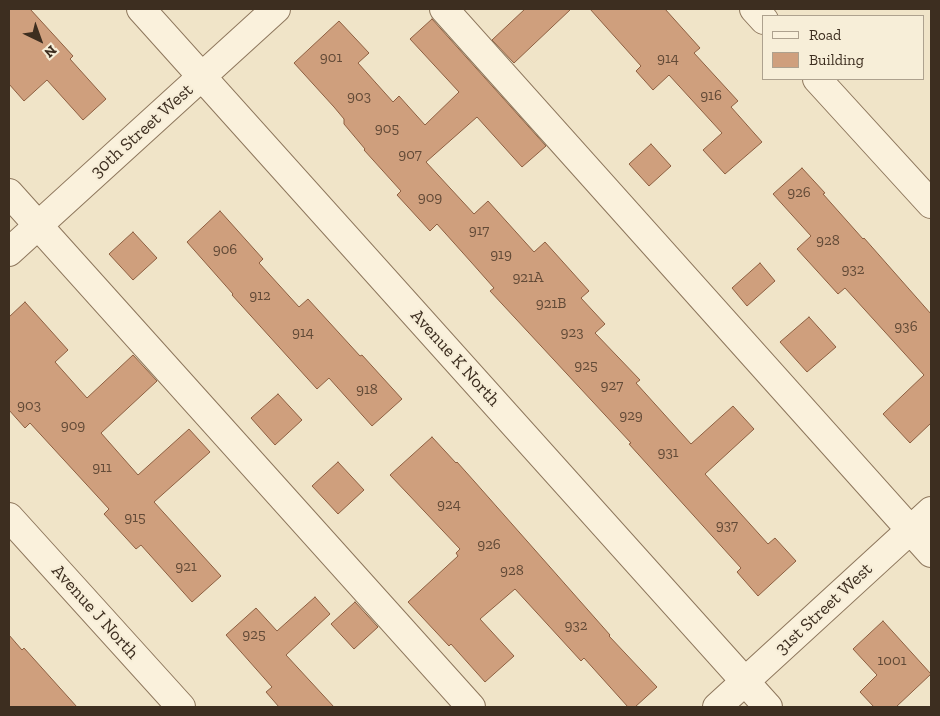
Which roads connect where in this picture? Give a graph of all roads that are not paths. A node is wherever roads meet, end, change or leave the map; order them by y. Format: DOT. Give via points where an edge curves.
graph roads {
  1 [pos="141,9"];
  2 [pos="276,9"];
  3 [pos="444,9"];
  4 [pos="202,76"];
  5 [pos="818,80"];
  6 [pos="9,192"];
  7 [pos="931,204"];
  8 [pos="38,226"];
  9 [pos="9,252"];
  10 [pos="931,511"];
  11 [pos="9,517"];
  12 [pos="910,530"];
  13 [pos="931,553"];
  14 [pos="745,682"];
  15 [pos="181,707"];
  16 [pos="471,707"];
  17 [pos="717,707"];
  18 [pos="768,707"];
  1 -- 4 [label="street, Avenue K North"];
  2 -- 4 [label="street, 30th Street West"];
  3 -- 12 [label="street"];
  4 -- 8 [label="street, 30th Street West"];
  4 -- 14 [label="street, Avenue K North"];
  5 -- 7 [label="street"];
  6 -- 8 [label="street"];
  8 -- 9 [label="street, 30th Street West"];
  8 -- 16 [label="street"];
  10 -- 12 [label="street, 31st Street West"];
  11 -- 15 [label="street, Avenue J North"];
  12 -- 13 [label="street"];
  12 -- 14 [label="street, 31st Street West"];
  14 -- 17 [label="street, 31st Street West"];
  14 -- 18 [label="street, Avenue K North"];
}
